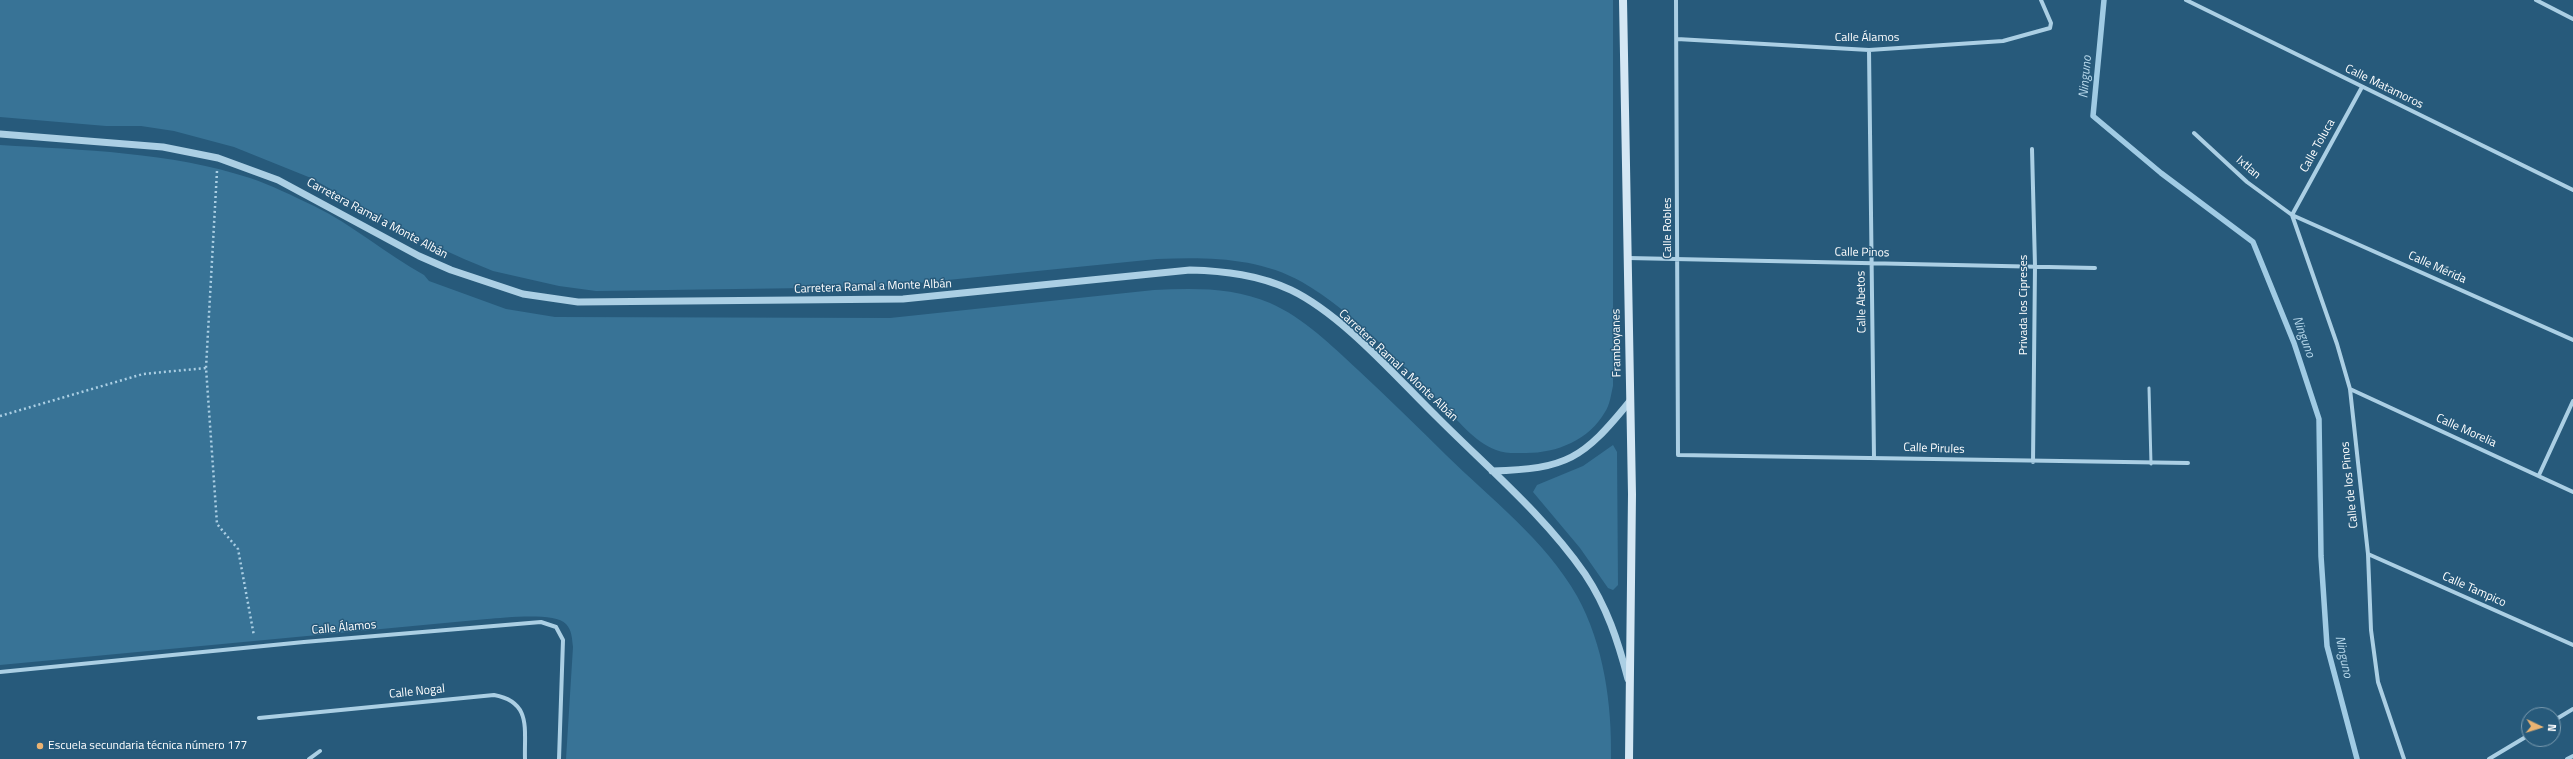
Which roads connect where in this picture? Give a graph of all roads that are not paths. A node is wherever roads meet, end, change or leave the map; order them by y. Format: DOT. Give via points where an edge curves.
graph roads {
  1 [pos="1623,0"];
  2 [pos="1676,0"];
  3 [pos="2041,0"];
  4 [pos="2186,0"];
  5 [pos="2536,0"];
  6 [pos="2573,18"];
  7 [pos="1677,39"];
  8 [pos="1869,50"];
  9 [pos="2362,88"];
  10 [pos="2194,133"];
  11 [pos="0,134"];
  12 [pos="2032,149"];
  13 [pos="2573,190"];
  14 [pos="2292,215"];
  15 [pos="1628,258"];
  16 [pos="1679,260"];
  17 [pos="1871,263"];
  18 [pos="2034,266"];
  19 [pos="2095,268"];
  20 [pos="2573,340"];
  21 [pos="2149,388"];
  22 [pos="2350,389"];
  23 [pos="1630,401"];
  24 [pos="2573,401"];
  25 [pos="1678,455"];
  26 [pos="1874,458"];
  27 [pos="2033,462"];
  28 [pos="2188,463"];
  29 [pos="2151,464"];
  30 [pos="1492,471"];
  31 [pos="2539,475"];
  32 [pos="2573,492"];
  33 [pos="2368,554"];
  34 [pos="2573,645"];
  35 [pos="0,672"];
  36 [pos="1630,686"];
  37 [pos="2573,709"];
  38 [pos="2561,716"];
  39 [pos="260,718"];
  40 [pos="2521,740"];
  41 [pos="320,751"];
  42 [pos="2573,756"];
  43 [pos="309,759"];
  44 [pos="524,759"];
  45 [pos="559,759"];
  46 [pos="1629,759"];
  47 [pos="2404,759"];
  48 [pos="2489,759"];
  49 [pos="2567,759"];
  1 -- 15 [label="main road, Framboyanes"];
  2 -- 7 [label="street, Calle Robles"];
  3 -- 8 [label="street, Calle Álamos" via="2051,23 2050,28 2043,32 2003,41"];
  4 -- 9 [label="street, Calle Matamoros"];
  5 -- 6 [label="street"];
  7 -- 8 [label="street, Calle Álamos"];
  7 -- 16 [label="street, Calle Robles"];
  8 -- 17 [label="street, Calle Abetos"];
  9 -- 13 [label="street, Calle Matamoros"];
  9 -- 14 [label="street, Calle Toluca"];
  10 -- 14 [label="street, Ixtlan" via="2247,182"];
  11 -- 30 [label="street, Carretera Ramal a Monte Albán" via="163,147 218,158 278,180 419,256 451,270 523,294 578,302 902,299 1190,270 1251,276 1292,291 1328,315 1374,355"];
  12 -- 18 [label="street, Privada los Cipreses"];
  14 -- 20 [label="street, Calle Mérida"];
  14 -- 22 [label="street, Calle de los Pinos"];
  15 -- 16 [label="street, Calle Pinos"];
  15 -- 23 [label="main road, Framboyanes"];
  16 -- 17 [label="street, Calle Pinos"];
  16 -- 25 [label="street, Calle Robles"];
  17 -- 18 [label="street, Calle Pinos"];
  17 -- 26 [label="street, Calle Abetos"];
  18 -- 19 [label="street, Calle Pinos"];
  18 -- 27 [label="street, Privada los Cipreses"];
  21 -- 29 [label="lane"];
  22 -- 31 [label="street, Calle Morelia"];
  22 -- 33 [label="street, Calle de los Pinos"];
  23 -- 30 [label="street" via="1596,442 1559,464 1523,470"];
  23 -- 36 [label="main road, Framboyanes"];
  24 -- 31 [label="street"];
  25 -- 26 [label="street, Calle Pirules"];
  26 -- 27 [label="street, Calle Pirules"];
  27 -- 29 [label="street, Calle Pirules"];
  28 -- 29 [label="street, Calle Pirules"];
  30 -- 36 [label="street, Carretera Ramal a Monte Albán" via="1542,522 1585,574 1609,617"];
  31 -- 32 [label="street, Calle Morelia"];
  33 -- 34 [label="street, Calle Tampico"];
  33 -- 47 [label="street, Calle de los Pinos" via="2371,630 2378,682"];
  35 -- 45 [label="street, Calle Álamos" via="494,626 550,624 561,632 565,650"];
  36 -- 46 [label="main road, Framboyanes"];
  37 -- 38 [label="street"];
  39 -- 44 [label="street, Calle Nogal" via="494,695 513,700 523,714"];
  40 -- 48 [label="street"];
  41 -- 43 [label="street"];
  42 -- 49 [label="street"];
}
